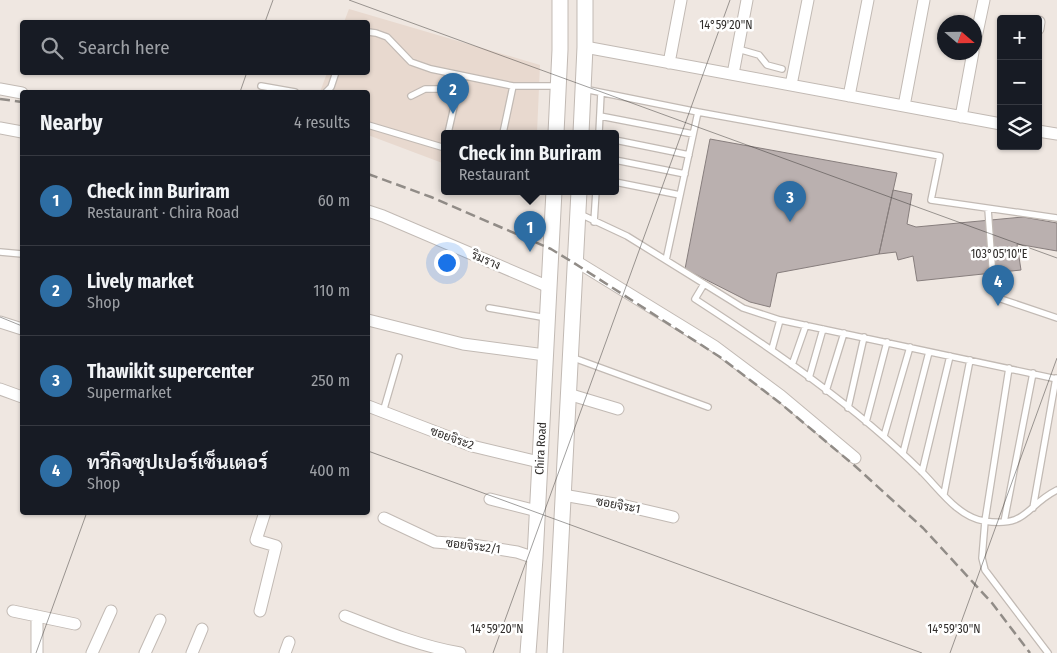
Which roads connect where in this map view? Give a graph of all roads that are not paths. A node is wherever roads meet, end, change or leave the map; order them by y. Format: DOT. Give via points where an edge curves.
graph roads {
  1 [pos="560,0"];
  2 [pos="585,0"];
  3 [pos="680,0"];
  4 [pos="747,0"];
  5 [pos="808,0"];
  6 [pos="868,0"];
  7 [pos="924,0"];
  8 [pos="984,0"];
  9 [pos="981,15"];
  10 [pos="370,32"];
  11 [pos="585,47"];
  12 [pos="738,49"];
  13 [pos="972,60"];
  14 [pos="669,62"];
  15 [pos="782,69"];
  16 [pos="733,74"];
  17 [pos="335,75"];
  18 [pos="461,76"];
  19 [pos="791,85"];
  20 [pos="261,86"];
  21 [pos="513,86"];
  22 [pos="559,86"];
  23 [pos="0,89"];
  24 [pos="582,89"];
  25 [pos="284,90"];
  26 [pos="328,90"];
  27 [pos="458,90"];
  28 [pos="20,93"];
  29 [pos="601,93"];
  30 [pos="411,96"];
  31 [pos="849,96"];
  32 [pos="904,106"];
  33 [pos="698,112"];
  34 [pos="600,116"];
  35 [pos="961,116"];
  36 [pos="997,123"];
  37 [pos="370,126"];
  38 [pos="0,128"];
  39 [pos="449,130"];
  40 [pos="504,130"];
  41 [pos="556,130"];
  42 [pos="581,130"];
  43 [pos="599,130"];
  44 [pos="20,132"];
  45 [pos="1042,132"];
  46 [pos="693,134"];
  47 [pos="1057,134"];
  48 [pos="619,141"];
  49 [pos="441,147"];
  50 [pos="689,155"];
  51 [pos="619,161"];
  52 [pos="685,174"];
  53 [pos="619,183"];
  54 [pos="554,195"];
  55 [pos="578,195"];
  56 [pos="596,195"];
  57 [pos="680,195"];
  58 [pos="988,208"];
  59 [pos="370,212"];
  60 [pos="578,212"];
  61 [pos="1057,218"];
  62 [pos="594,222"];
  63 [pos="552,244"];
  64 [pos="0,252"];
  65 [pos="20,254"];
  66 [pos="574,256"];
  67 [pos="666,260"];
  68 [pos="704,284"];
  69 [pos="549,287"];
  70 [pos="489,308"];
  71 [pos="547,318"];
  72 [pos="1057,318"];
  73 [pos="780,320"];
  74 [pos="370,321"];
  75 [pos="0,322"];
  76 [pos="806,325"];
  77 [pos="20,329"];
  78 [pos="823,329"];
  79 [pos="844,333"];
  80 [pos="864,337"];
  81 [pos="887,342"];
  82 [pos="910,347"];
  83 [pos="772,349"];
  84 [pos="929,352"];
  85 [pos="545,354"];
  86 [pos="570,356"];
  87 [pos="950,356"];
  88 [pos="398,357"];
  89 [pos="970,360"];
  90 [pos="792,365"];
  91 [pos="1009,368"];
  92 [pos="1033,374"];
  93 [pos="809,378"];
  94 [pos="1056,378"];
  95 [pos="0,389"];
  96 [pos="826,391"];
  97 [pos="568,394"];
  98 [pos="20,396"];
  99 [pos="370,407"];
  100 [pos="708,408"];
  101 [pos="848,408"];
  102 [pos="618,409"];
  103 [pos="383,412"];
  104 [pos="866,422"];
  105 [pos="884,436"];
  106 [pos="902,453"];
  107 [pos="856,458"];
  108 [pos="539,462"];
  109 [pos="922,472"];
  110 [pos="1057,490"];
  111 [pos="944,494"];
  112 [pos="563,495"];
  113 [pos="490,499"];
  114 [pos="1033,508"];
  115 [pos="537,511"];
  116 [pos="264,515"];
  117 [pos="673,517"];
  118 [pos="384,518"];
  119 [pos="985,521"];
  120 [pos="1004,522"];
  121 [pos="536,558"];
  122 [pos="13,611"];
  123 [pos="111,611"];
  124 [pos="260,611"];
  125 [pos="37,616"];
  126 [pos="345,616"];
  127 [pos="160,620"];
  128 [pos="74,624"];
  129 [pos="202,629"];
  130 [pos="289,642"];
  131 [pos="36,653"];
  132 [pos="92,653"];
  133 [pos="146,653"];
  134 [pos="192,653"];
  135 [pos="285,653"];
  136 [pos="460,653"];
  137 [pos="528,653"];
  138 [pos="555,653"];
  139 [pos="1048,653"];
  1 -- 22 [label="main road"];
  2 -- 11 [label="main road"];
  3 -- 14 [label="street"];
  4 -- 12 [label="street"];
  5 -- 19 [label="street"];
  6 -- 31 [label="street"];
  7 -- 32 [label="street"];
  8 -- 9 [label="street"];
  10 -- 18 [label="lane" via="387,38 411,62"];
  11 -- 14 [label="street"];
  11 -- 24 [label="main road"];
  12 -- 15 [label="lane" via="759,55 767,65"];
  12 -- 16 [label="street"];
  13 -- 35 [label="street"];
  14 -- 16 [label="street"];
  16 -- 19 [label="street"];
  17 -- 26 [label="lane"];
  18 -- 21 [label="lane"];
  18 -- 27 [label="lane"];
  19 -- 31 [label="street"];
  20 -- 25 [label="lane"];
  21 -- 22 [label="lane"];
  21 -- 40 [label="lane"];
  22 -- 41 [label="main road"];
  23 -- 28 [label="street"];
  24 -- 29 [label="lane"];
  24 -- 42 [label="main road"];
  27 -- 30 [label="lane" via="426,89"];
  27 -- 39 [label="lane"];
  29 -- 33 [label="lane"];
  29 -- 34 [label="lane"];
  31 -- 32 [label="street"];
  32 -- 35 [label="street"];
  33 -- 46 [label="lane"];
  33 -- 58 [label="lane" via="940,156 931,200"];
  34 -- 43 [label="lane"];
  34 -- 46 [label="lane"];
  35 -- 36 [label="street"];
  37 -- 49 [label="lane"];
  38 -- 44 [label="street"];
  45 -- 47 [label="street"];
  46 -- 50 [label="lane"];
  48 -- 50 [label="lane"];
  50 -- 52 [label="lane"];
  51 -- 52 [label="lane"];
  52 -- 57 [label="lane"];
  53 -- 57 [label="lane"];
  54 -- 63 [label="main road, Chira Road"];
  55 -- 60 [label="main road, Chira Road"];
  56 -- 62 [label="lane"];
  57 -- 67 [label="lane"];
  58 -- 61 [label="lane"];
  58 -- 72 [label="lane" via="994,293 1001,299"];
  59 -- 69 [label="street, ริมราง"];
  60 -- 62 [label="lane"];
  60 -- 66 [label="main road, Chira Road"];
  62 -- 67 [label="lane" via="627,236"];
  63 -- 66 [label="main road"];
  63 -- 69 [label="main road, Chira Road"];
  64 -- 65 [label="lane"];
  66 -- 86 [label="main road, Chira Road"];
  66 -- 107 [label="street" via="714,346"];
  67 -- 68 [label="lane"];
  68 -- 73 [label="lane" via="743,308"];
  68 -- 83 [label="lane" via="695,299"];
  69 -- 71 [label="main road, Chira Road"];
  70 -- 71 [label="lane"];
  71 -- 85 [label="main road, Chira Road"];
  73 -- 76 [label="lane"];
  73 -- 83 [label="lane"];
  74 -- 85 [label="street" via="463,344"];
  75 -- 77 [label="street"];
  76 -- 78 [label="lane"];
  76 -- 90 [label="lane"];
  78 -- 79 [label="lane"];
  78 -- 93 [label="lane"];
  79 -- 80 [label="lane"];
  79 -- 96 [label="lane"];
  80 -- 81 [label="lane"];
  80 -- 101 [label="lane"];
  81 -- 82 [label="lane"];
  81 -- 104 [label="lane"];
  82 -- 84 [label="lane"];
  82 -- 105 [label="lane"];
  83 -- 90 [label="lane"];
  84 -- 87 [label="lane"];
  84 -- 106 [label="lane"];
  85 -- 108 [label="main road, Chira Road"];
  86 -- 97 [label="main road, Chira Road"];
  86 -- 100 [label="lane"];
  87 -- 89 [label="lane"];
  87 -- 109 [label="lane"];
  88 -- 103 [label="lane"];
  89 -- 91 [label="lane"];
  89 -- 111 [label="lane"];
  90 -- 93 [label="lane"];
  91 -- 92 [label="lane"];
  91 -- 119 [label="lane"];
  92 -- 94 [label="lane"];
  92 -- 120 [label="lane"];
  93 -- 96 [label="lane"];
  94 -- 114 [label="lane"];
  95 -- 98 [label="street"];
  96 -- 101 [label="lane"];
  97 -- 102 [label="street"];
  97 -- 112 [label="main road, Chira Road"];
  99 -- 103 [label="street, ซอยจิระ2"];
  101 -- 104 [label="lane"];
  103 -- 108 [label="street, ซอยจิระ2" via="472,446"];
  104 -- 105 [label="lane"];
  105 -- 106 [label="lane"];
  106 -- 109 [label="lane"];
  108 -- 115 [label="main road, Chira Road"];
  109 -- 111 [label="lane"];
  110 -- 114 [label="lane"];
  111 -- 119 [label="lane" via="964,514"];
  112 -- 117 [label="street, ซอยจิระ1"];
  112 -- 138 [label="main road, Chira Road"];
  113 -- 115 [label="street"];
  114 -- 120 [label="lane" via="1023,517"];
  115 -- 121 [label="main road, Chira Road"];
  116 -- 124 [label="street" via="256,540 276,546"];
  118 -- 121 [label="street, ซอยจิระ2/1" via="435,542 518,552"];
  119 -- 120 [label="lane"];
  119 -- 139 [label="lane" via="982,558 986,570"];
  121 -- 137 [label="main road, Chira Road"];
  122 -- 125 [label="street"];
  123 -- 132 [label="street"];
  125 -- 128 [label="street"];
  125 -- 131 [label="street"];
  126 -- 136 [label="street" via="414,643"];
  127 -- 133 [label="street"];
  129 -- 134 [label="street"];
  130 -- 135 [label="street"];
}
